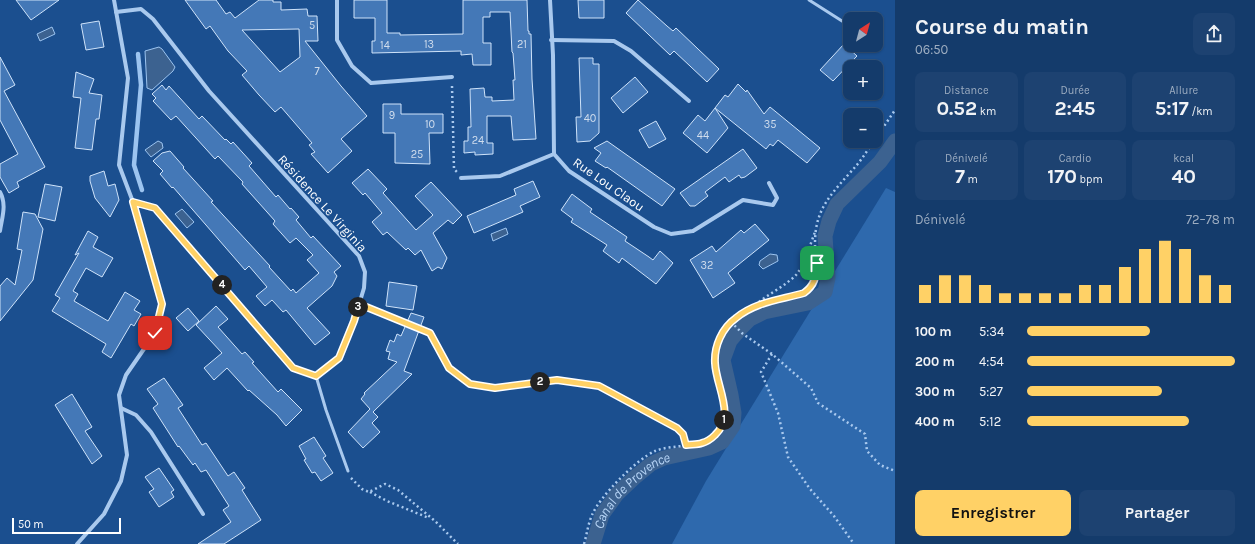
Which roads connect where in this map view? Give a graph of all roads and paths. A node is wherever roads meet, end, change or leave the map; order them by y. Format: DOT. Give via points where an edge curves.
graph roads {
  1 [pos="114,0"];
  2 [pos="337,0"];
  3 [pos="550,0"];
  4 [pos="809,0"];
  5 [pos="116,12"];
  6 [pos="842,21"];
  7 [pos="551,40"];
  8 [pos="452,77"];
  9 [pos="689,101"];
  10 [pos="895,110"];
  11 [pos="883,128"];
  12 [pos="869,148"];
  13 [pos="554,154"];
  14 [pos="461,178"];
  15 [pos="769,183"];
  16 [pos="0,192"];
  17 [pos="133,202"];
  18 [pos="816,230"];
  19 [pos="0,231"];
  20 [pos="359,304"];
  21 [pos="752,308"];
  22 [pos="731,322"];
  23 [pos="772,354"];
  24 [pos="316,376"];
  25 [pos="121,408"];
  26 [pos="686,445"];
  27 [pos="348,471"];
  28 [pos="895,471"];
  29 [pos="369,492"];
  30 [pos="203,514"];
  31 [pos="432,519"];
  32 [pos="77,544"];
  33 [pos="458,544"];
  34 [pos="584,544"];
  35 [pos="854,544"];
  1 -- 5 [label="street"];
  2 -- 8 [label="street" via="337,40 352,66 371,82"];
  3 -- 7 [label="street"];
  4 -- 6 [label="lane"];
  5 -- 17 [label="street" via="128,78 119,165"];
  5 -- 20 [label="street, Résidence Le Virginia" via="141,9 153,20 209,91 359,256 365,272"];
  7 -- 9 [label="street" via="614,41 631,50"];
  7 -- 13 [label="street"];
  8 -- 14 [label="path" via="454,169"];
  10 -- 11 [label="path"];
  12 -- 18 [label="path" via="830,197 819,216"];
  13 -- 14 [label="street" via="500,176"];
  13 -- 15 [label="street, Rue Lou Claou" via="569,171 654,227 671,234 693,231 743,200 773,205 777,198"];
  16 -- 19 [label="street" via="4,199"];
  17 -- 24 [label="street" via="155,208 293,368"];
  17 -- 25 [label="street" via="162,304 155,333 126,375 119,395"];
  18 -- 21 [label="path" via="797,274"];
  18 -- 21 [label="path" via="817,270 810,288 804,293"];
  20 -- 24 [label="street, Résidence Le Virginia" via="339,358"];
  20 -- 26 [label="path" via="430,333 449,368 470,384 495,388 557,380 599,386 677,428 683,434"];
  21 -- 22 [label="path"];
  22 -- 23 [label="path" via="743,334"];
  22 -- 26 [label="path" via="715,349 716,378 725,410 724,421 712,438 702,443"];
  23 -- 28 [label="path" via="811,388 818,403 865,434 867,451 880,465"];
  23 -- 35 [label="path" via="761,372 778,413 788,457"];
  24 -- 27 [label="lane"];
  25 -- 30 [label="street" via="136,415 151,432"];
  25 -- 32 [label="street" via="127,455 121,482 104,514"];
  26 -- 34 [label="path" via="655,451 632,467 600,500 592,514"];
  27 -- 29 [label="path" via="362,489"];
  29 -- 31 [label="path"];
  29 -- 31 [label="path" via="385,484 398,490"];
  31 -- 33 [label="path"];
}
